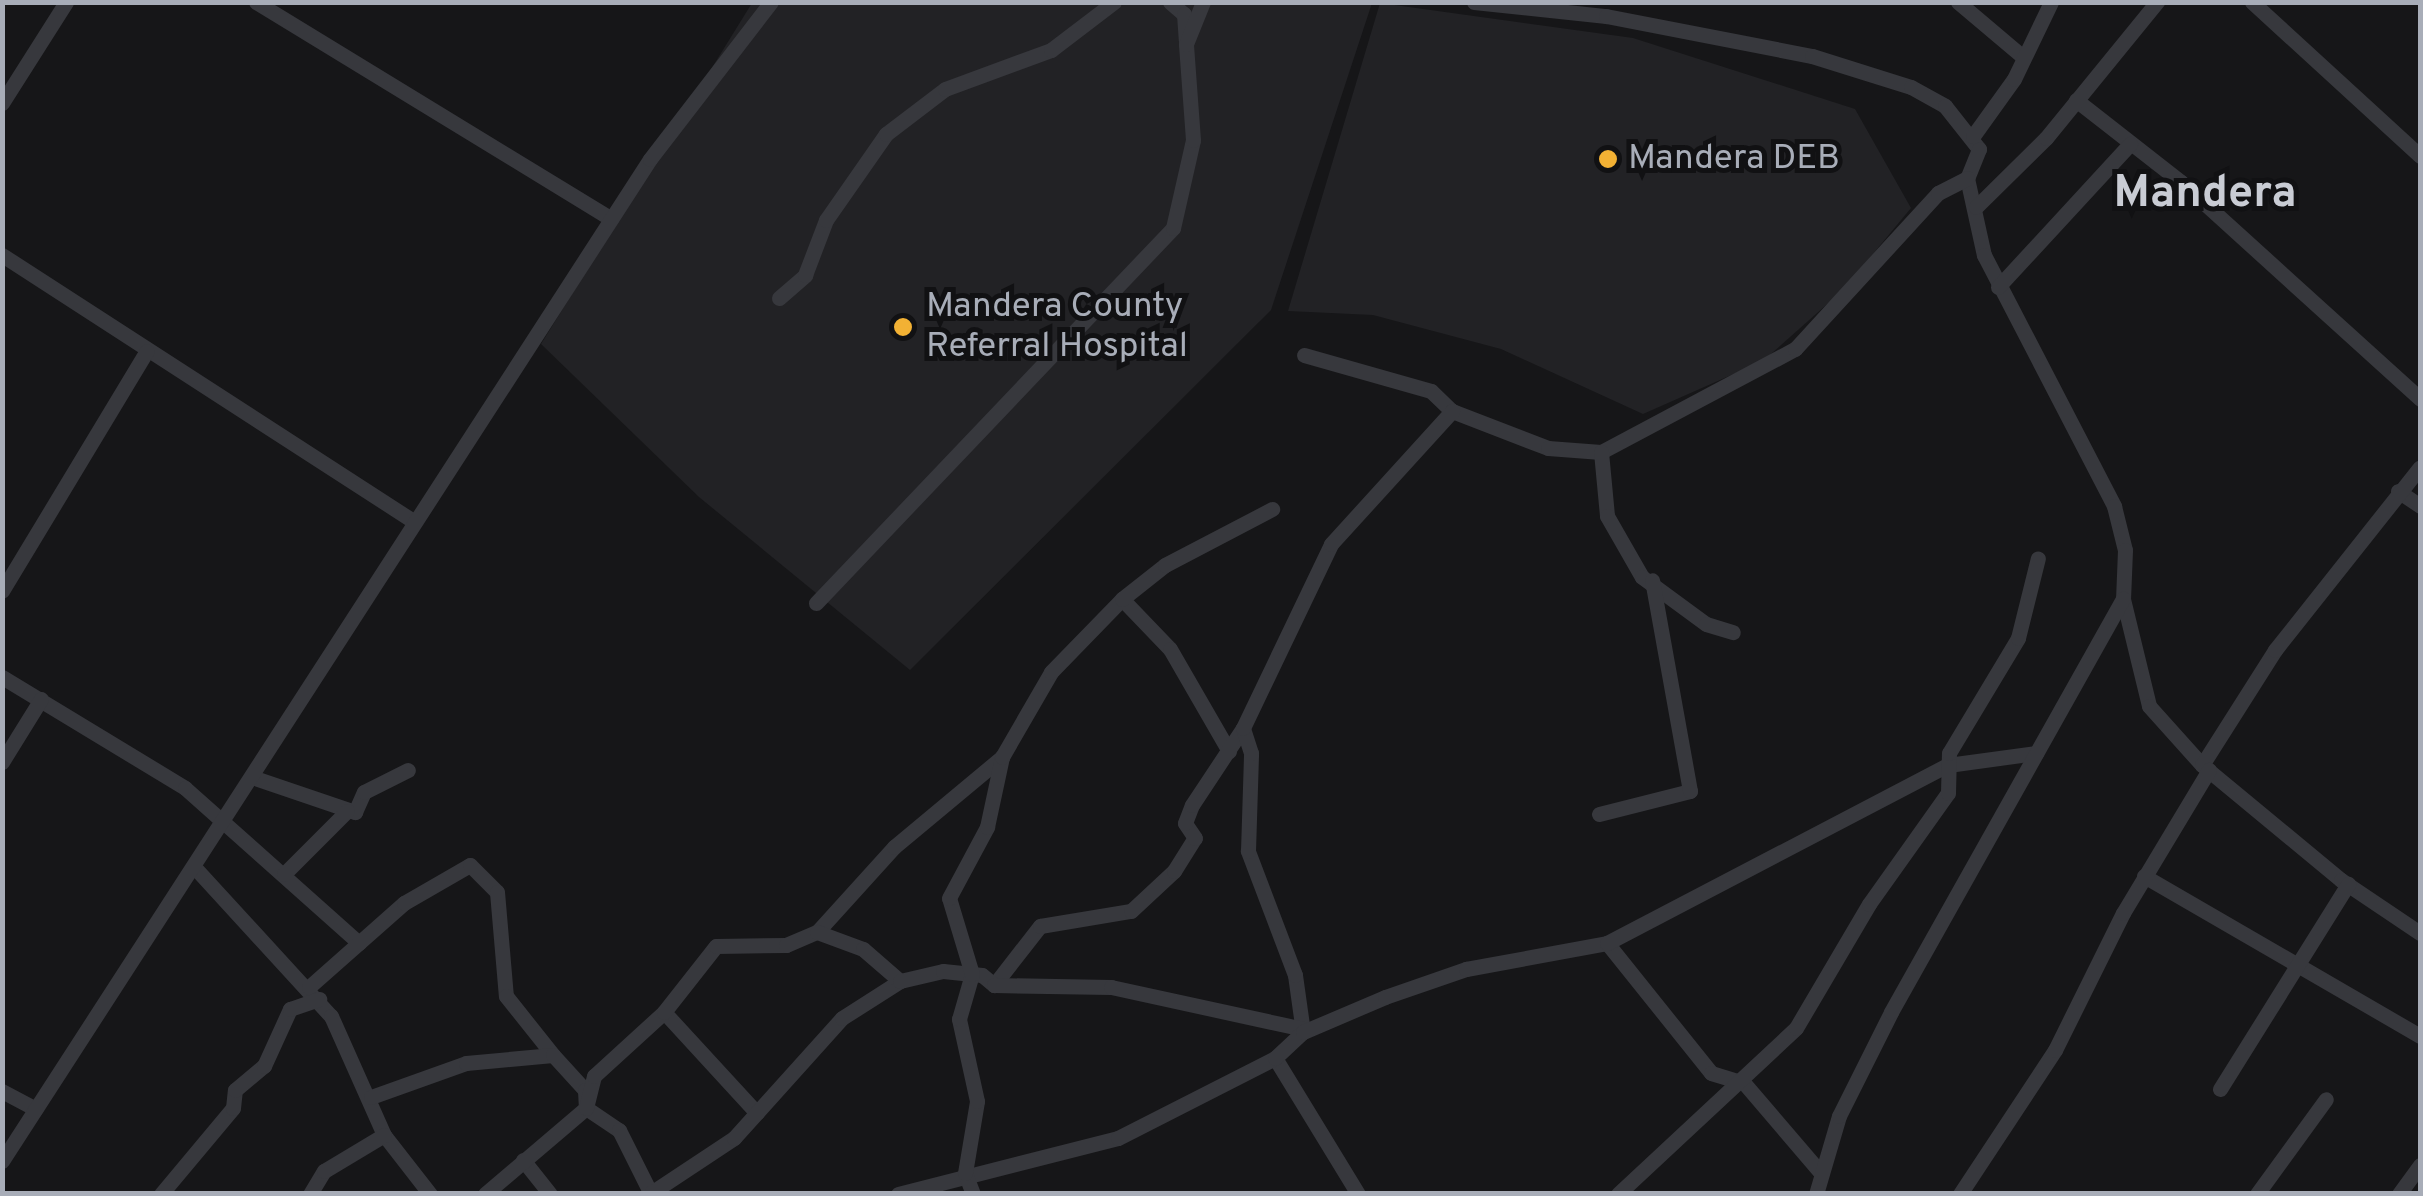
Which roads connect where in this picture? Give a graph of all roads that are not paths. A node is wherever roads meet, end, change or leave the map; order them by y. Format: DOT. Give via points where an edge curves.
graph roads {
  1 [pos="66,2"];
  2 [pos="256,2"];
  3 [pos="771,2"];
  4 [pos="1114,2"];
  5 [pos="1170,2"];
  6 [pos="1203,2"];
  7 [pos="1474,2"];
  8 [pos="1958,2"];
  9 [pos="2051,2"];
  10 [pos="2158,2"];
  11 [pos="2252,2"];
  12 [pos="1609,9"];
  13 [pos="1186,44"];
  14 [pos="2024,57"];
  15 [pos="2076,100"];
  16 [pos="2,102"];
  17 [pos="1972,136"];
  18 [pos="2130,144"];
  19 [pos="2420,156"];
  20 [pos="1968,178"];
  21 [pos="1976,207"];
  22 [pos="611,220"];
  23 [pos="2,255"];
  24 [pos="1998,287"];
  25 [pos="779,298"];
  26 [pos="1104,304"];
  27 [pos="1118,317"];
  28 [pos="147,351"];
  29 [pos="1304,355"];
  30 [pos="2420,399"];
  31 [pos="1452,410"];
  32 [pos="1602,452"];
  33 [pos="2420,467"];
  34 [pos="2398,492"];
  35 [pos="2420,506"];
  36 [pos="1272,509"];
  37 [pos="413,521"];
  38 [pos="2038,558"];
  39 [pos="1652,580"];
  40 [pos="2,591"];
  41 [pos="1122,599"];
  42 [pos="2123,599"];
  43 [pos="816,603"];
  44 [pos="1733,632"];
  45 [pos="2,677"];
  46 [pos="41,699"];
  47 [pos="1242,728"];
  48 [pos="1228,751"];
  49 [pos="2036,753"];
  50 [pos="1002,757"];
  51 [pos="2,762"];
  52 [pos="1948,766"];
  53 [pos="2205,768"];
  54 [pos="408,770"];
  55 [pos="252,777"];
  56 [pos="347,811"];
  57 [pos="1599,814"];
  58 [pos="225,818"];
  59 [pos="197,870"];
  60 [pos="284,874"];
  61 [pos="2144,876"];
  62 [pos="2348,884"];
  63 [pos="817,932"];
  64 [pos="2420,932"];
  65 [pos="1607,942"];
  66 [pos="359,943"];
  67 [pos="2298,968"];
  68 [pos="972,974"];
  69 [pos="900,981"];
  70 [pos="994,985"];
  71 [pos="314,993"];
  72 [pos="664,1012"];
  73 [pos="1303,1030"];
  74 [pos="2420,1036"];
  75 [pos="553,1055"];
  76 [pos="1275,1058"];
  77 [pos="1744,1083"];
  78 [pos="2220,1089"];
  79 [pos="2,1091"];
  80 [pos="371,1097"];
  81 [pos="2326,1099"];
  82 [pos="586,1108"];
  83 [pos="36,1109"];
  84 [pos="757,1113"];
  85 [pos="384,1134"];
  86 [pos="2,1160"];
  87 [pos="523,1160"];
  88 [pos="2420,1165"];
  89 [pos="965,1172"];
  90 [pos="1820,1172"];
  91 [pos="651,1193"];
  92 [pos="161,1194"];
  93 [pos="310,1194"];
  94 [pos="430,1194"];
  95 [pos="485,1194"];
  96 [pos="550,1194"];
  97 [pos="898,1194"];
  98 [pos="973,1194"];
  99 [pos="1358,1194"];
  100 [pos="1618,1194"];
  101 [pos="1816,1194"];
  102 [pos="1960,1194"];
  103 [pos="2258,1194"];
  104 [pos="2399,1194"];
  1 -- 16 [label="street"];
  2 -- 22 [label="street"];
  3 -- 22 [label="street"];
  4 -- 25 [label="street" via="1050,50 945,89 886,134 826,220 805,276"];
  5 -- 13 [label="street" via="1184,14"];
  6 -- 13 [label="street"];
  7 -- 12 [label="street"];
  8 -- 14 [label="street"];
  9 -- 14 [label="street"];
  10 -- 15 [label="street"];
  11 -- 19 [label="street"];
  12 -- 17 [label="street" via="1864,69 1945,106"];
  13 -- 26 [label="street" via="1192,140 1179,219"];
  14 -- 17 [label="street"];
  15 -- 18 [label="street"];
  15 -- 21 [label="street"];
  17 -- 20 [label="street" via="1977,166"];
  18 -- 24 [label="street"];
  18 -- 30 [label="street"];
  20 -- 21 [label="street"];
  20 -- 32 [label="street" via="1938,193 1795,349"];
  21 -- 24 [label="street"];
  22 -- 37 [label="street"];
  23 -- 28 [label="street"];
  24 -- 42 [label="street" via="2114,506 2125,550"];
  26 -- 27 [label="street"];
  26 -- 43 [label="street"];
  28 -- 37 [label="street"];
  28 -- 40 [label="street"];
  29 -- 31 [label="street" via="1431,391"];
  31 -- 32 [label="street" via="1548,448"];
  31 -- 47 [label="street" via="1331,544"];
  32 -- 39 [label="street" via="1607,516 1642,577"];
  33 -- 34 [label="street"];
  34 -- 35 [label="street"];
  34 -- 53 [label="street" via="2275,650"];
  36 -- 41 [label="street" via="1165,564"];
  37 -- 55 [label="street"];
  38 -- 52 [label="street" via="2018,638 1966,721"];
  39 -- 44 [label="street" via="1706,624"];
  39 -- 57 [label="street" via="1690,792"];
  41 -- 48 [label="street" via="1170,649"];
  41 -- 50 [label="street" via="1052,672"];
  42 -- 49 [label="street"];
  42 -- 53 [label="street" via="2149,706"];
  45 -- 46 [label="street"];
  46 -- 51 [label="street"];
  46 -- 58 [label="street"];
  47 -- 48 [label="street"];
  47 -- 73 [label="street" via="1250,753 1248,851 1295,975"];
  48 -- 70 [label="street" via="1192,805 1185,823 1195,838 1174,871 1131,911 1040,926"];
  49 -- 52 [label="street"];
  49 -- 90 [label="street" via="1891,1012"];
  50 -- 63 [label="street" via="894,847"];
  50 -- 68 [label="street" via="987,827 949,898"];
  52 -- 65 [label="street"];
  52 -- 77 [label="street" via="1948,793 1869,904 1796,1028"];
  53 -- 61 [label="street"];
  53 -- 62 [label="street"];
  54 -- 56 [label="street"];
  55 -- 56 [label="street"];
  55 -- 58 [label="street"];
  56 -- 60 [label="street"];
  58 -- 59 [label="street"];
  58 -- 60 [label="street"];
  59 -- 71 [label="street"];
  59 -- 83 [label="street"];
  60 -- 66 [label="street"];
  61 -- 67 [label="street"];
  61 -- 102 [label="street" via="2060,1041"];
  62 -- 64 [label="street"];
  62 -- 67 [label="street"];
  63 -- 69 [label="street" via="864,948"];
  63 -- 72 [label="street" via="786,945 716,946"];
  65 -- 73 [label="street" via="1466,969"];
  65 -- 77 [label="street" via="1711,1073"];
  66 -- 71 [label="street"];
  66 -- 75 [label="street" via="419,892 470,864 497,892 506,996"];
  67 -- 74 [label="street"];
  67 -- 78 [label="street"];
  68 -- 69 [label="street"];
  68 -- 70 [label="street"];
  68 -- 89 [label="street" via="960,1020 977,1101"];
  69 -- 84 [label="street" via="842,1018"];
  70 -- 73 [label="street" via="1138,990"];
  71 -- 80 [label="street"];
  71 -- 92 [label="street" via="290,1010 264,1066 235,1090 232,1108"];
  72 -- 82 [label="street" via="594,1076"];
  72 -- 84 [label="street"];
  73 -- 76 [label="street"];
  75 -- 80 [label="street" via="466,1063"];
  75 -- 82 [label="street" via="585,1090"];
  76 -- 89 [label="street" via="1118,1138 1062,1157"];
  76 -- 99 [label="street"];
  77 -- 90 [label="street"];
  77 -- 100 [label="street"];
  79 -- 83 [label="street"];
  80 -- 85 [label="street"];
  81 -- 103 [label="street"];
  82 -- 87 [label="street"];
  82 -- 91 [label="street" via="619,1130"];
  83 -- 86 [label="street"];
  84 -- 91 [label="street" via="734,1138 710,1147"];
  85 -- 93 [label="street" via="324,1171"];
  85 -- 94 [label="street"];
  87 -- 95 [label="street"];
  87 -- 96 [label="street"];
  88 -- 104 [label="street"];
  89 -- 97 [label="street"];
  89 -- 98 [label="street"];
  90 -- 101 [label="street"];
}
